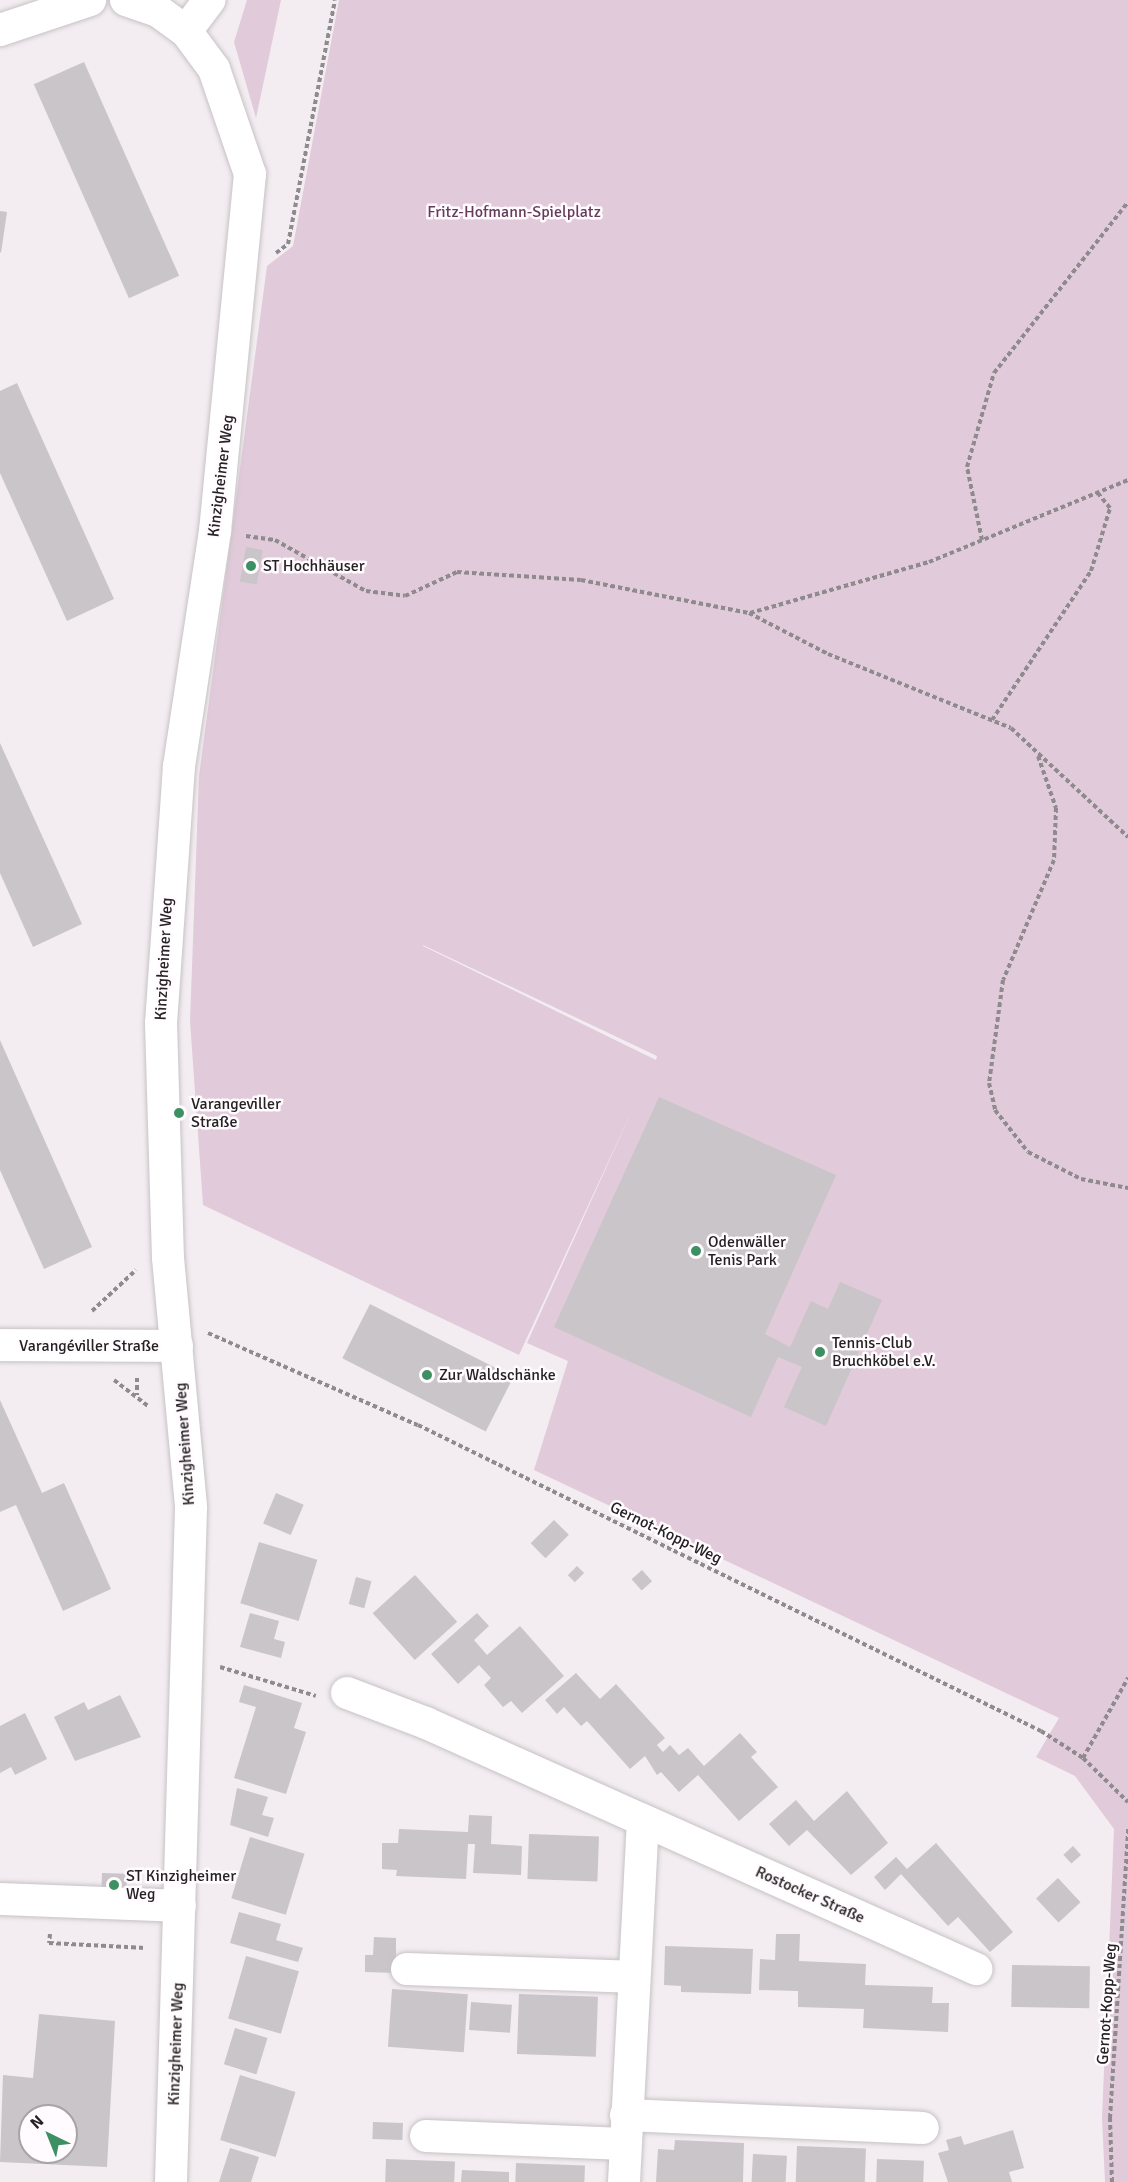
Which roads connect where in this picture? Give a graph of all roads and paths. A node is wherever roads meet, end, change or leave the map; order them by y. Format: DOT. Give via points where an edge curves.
graph roads {
  1 [pos="90,0"];
  2 [pos="126,0"];
  3 [pos="209,0"];
  4 [pos="335,0"];
  5 [pos="0,30"];
  6 [pos="186,31"];
  7 [pos="1128,202"];
  8 [pos="244,268"];
  9 [pos="1128,480"];
  10 [pos="1097,492"];
  11 [pos="215,531"];
  12 [pos="982,540"];
  13 [pos="749,613"];
  14 [pos="992,720"];
  15 [pos="1011,728"];
  16 [pos="1128,837"];
  17 [pos="1128,1188"];
  18 [pos="139,1275"];
  19 [pos="176,1332"];
  20 [pos="0,1345"];
  21 [pos="72,1346"];
  22 [pos="108,1377"];
  23 [pos="185,1424"];
  24 [pos="190,1660"];
  25 [pos="1128,1677"];
  26 [pos="347,1693"];
  27 [pos="1083,1758"];
  28 [pos="1128,1802"];
  29 [pos="643,1821"];
  30 [pos="1128,1828"];
  31 [pos="0,1899"];
  32 [pos="180,1906"];
  33 [pos="407,1969"];
  34 [pos="976,1969"];
  35 [pos="631,1977"];
  36 [pos="923,2128"];
  37 [pos="625,2129"];
  38 [pos="426,2136"];
  39 [pos="171,2182"];
  40 [pos="624,2182"];
  41 [pos="1112,2182"];
  1 -- 5 [label="street"];
  2 -- 6 [label="street, Kinzigheimer Weg" via="158,11"];
  3 -- 6 [label="street"];
  4 -- 8 [label="path" via="288,244 265,262"];
  6 -- 8 [label="street, Kinzigheimer Weg" via="214,69 250,174"];
  7 -- 12 [label="path" via="994,372 967,467"];
  8 -- 11 [label="street, Kinzigheimer Weg"];
  9 -- 10 [label="path"];
  10 -- 12 [label="path"];
  10 -- 14 [label="path" via="1110,508 1091,571"];
  11 -- 13 [label="path" via="275,540 366,591 405,596 457,572 581,580"];
  11 -- 19 [label="street, Kinzigheimer Weg" via="179,766 161,1023"];
  12 -- 13 [label="path" via="929,562"];
  13 -- 14 [label="path" via="828,654"];
  14 -- 15 [label="path"];
  15 -- 16 [label="path"];
  15 -- 17 [label="path" via="1041,759 1056,808 1054,860 1003,980 988,1083 995,1110 1028,1152 1081,1179"];
  18 -- 21 [label="path" via="140,1264 128,1282 68,1324"];
  19 -- 21 [label="street, Varangéviller Straße"];
  19 -- 23 [label="street, Kinzigheimer Weg"];
  19 -- 27 [label="path, Gernot-Kopp-Weg" via="418,1425 1041,1731"];
  20 -- 21 [label="street, Varangéviller Straße"];
  22 -- 23 [label="path" via="146,1403 160,1426"];
  23 -- 24 [label="street, Kinzigheimer Weg" via="191,1508"];
  24 -- 26 [label="path" via="319,1697"];
  24 -- 32 [label="street, Kinzigheimer Weg"];
  25 -- 27 [label="path"];
  26 -- 29 [label="street, Rostocker Straße" via="426,1723"];
  27 -- 28 [label="path, Gernot-Kopp-Weg"];
  29 -- 34 [label="street, Rostocker Straße"];
  29 -- 35 [label="street"];
  30 -- 41 [label="path, Gernot-Kopp-Weg" via="1110,2118"];
  31 -- 32 [label="street"];
  32 -- 39 [label="street, Kinzigheimer Weg"];
  33 -- 35 [label="street"];
  35 -- 37 [label="street"];
  36 -- 37 [label="street"];
  37 -- 38 [label="street"];
  37 -- 40 [label="street"];
}
